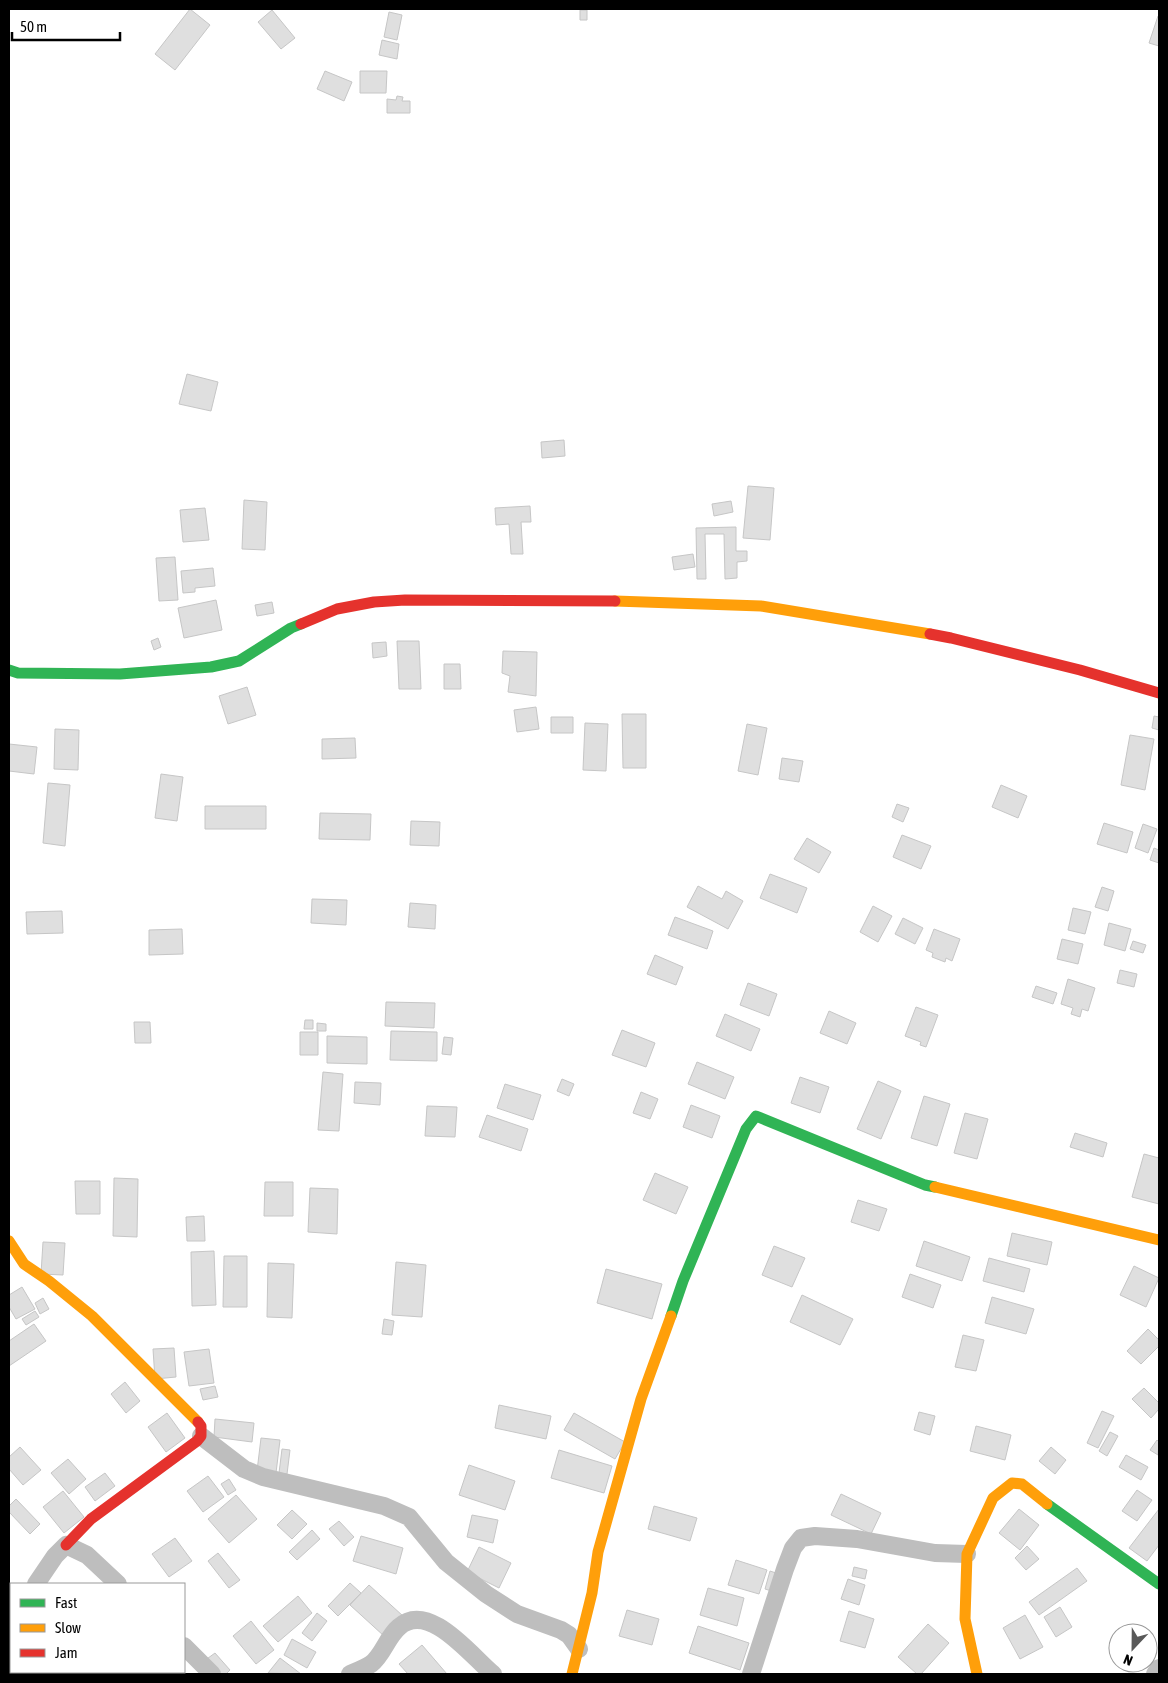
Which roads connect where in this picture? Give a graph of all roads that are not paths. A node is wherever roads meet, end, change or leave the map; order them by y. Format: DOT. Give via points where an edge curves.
graph roads {
  1 [pos="9,670"];
  2 [pos="1159,693"];
  3 [pos="1159,1240"];
  4 [pos="9,1241"];
  5 [pos="201,1436"];
  6 [pos="66,1544"];
  7 [pos="967,1554"];
  8 [pos="37,1583"];
  9 [pos="117,1583"];
  10 [pos="1159,1584"];
  11 [pos="185,1647"];
  12 [pos="579,1649"];
  13 [pos="1159,1668"];
  14 [pos="212,1674"];
  15 [pos="350,1674"];
  16 [pos="493,1674"];
  17 [pos="572,1674"];
  18 [pos="752,1674"];
  19 [pos="977,1674"];
  20 [pos="1154,1674"];
  1 -- 2 [label="street" via="18,673 120,674 211,667 238,661 291,628 337,609 374,602 601,601 780,609 951,638"];
  3 -- 12 [label="street" via="925,1185 756,1116 746,1129 683,1281 641,1399 598,1552"];
  4 -- 5 [label="street" via="24,1264 92,1316 194,1418 201,1426"];
  5 -- 6 [label="street" via="91,1519"];
  5 -- 12 [label="street" via="244,1469 263,1477 384,1506 409,1517 446,1562 486,1594 517,1614 561,1630"];
  6 -- 8 [label="street"];
  6 -- 9 [label="street" via="87,1555"];
  7 -- 10 [label="street" via="993,1498 1012,1483 1022,1484"];
  7 -- 18 [label="street" via="935,1554 857,1539 801,1538 790,1555"];
  7 -- 19 [label="street" via="965,1618"];
  11 -- 14 [label="street"];
  12 -- 17 [label="street"];
  13 -- 20 [label="street"];
  15 -- 16 [label="street" via="372,1663 398,1627 412,1620 422,1620 450,1633"];
}
